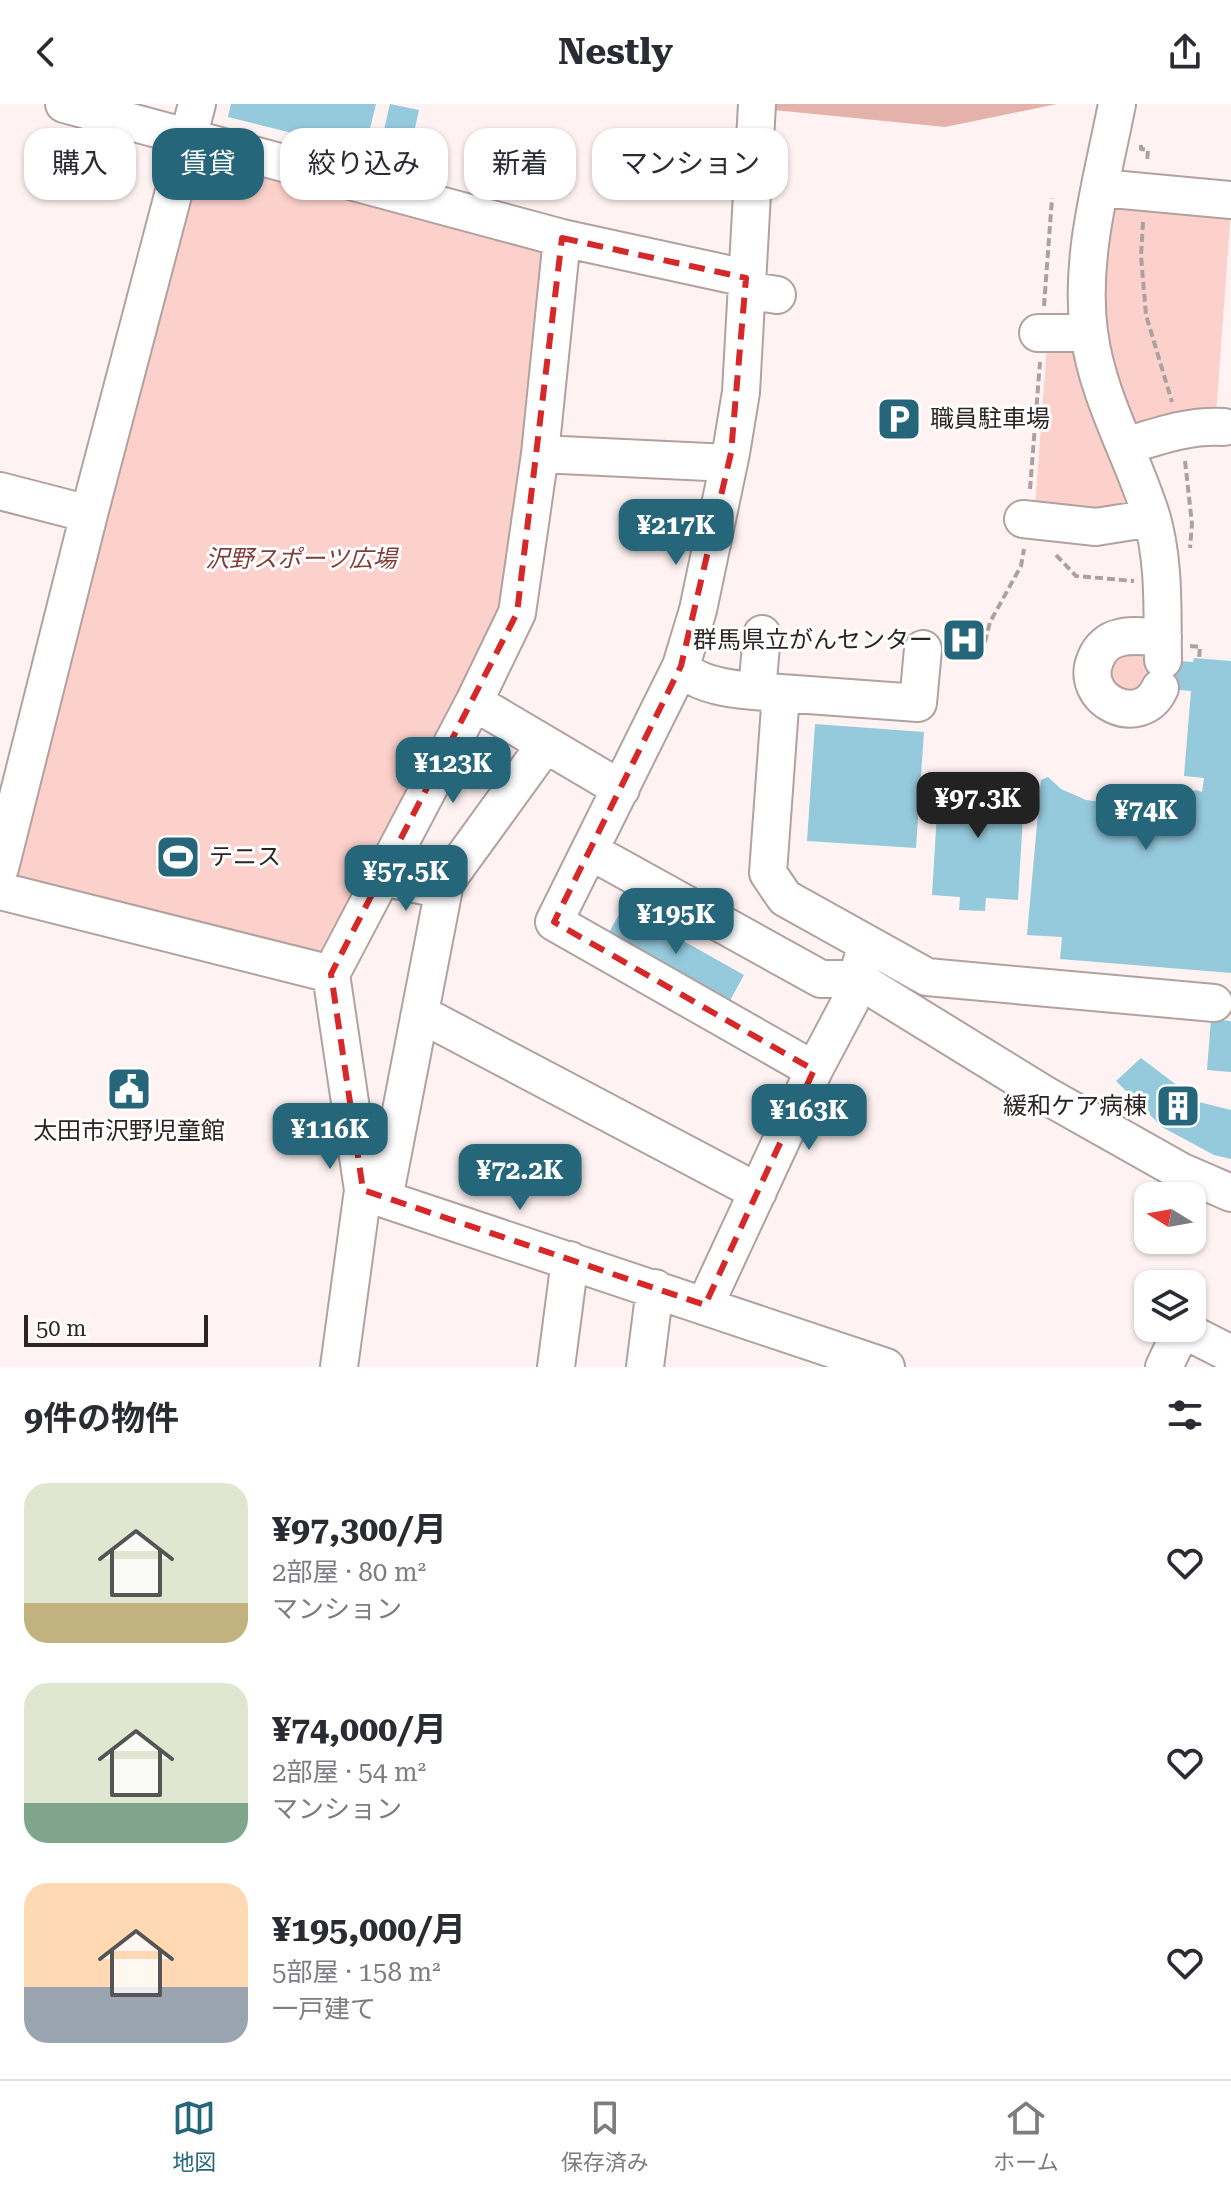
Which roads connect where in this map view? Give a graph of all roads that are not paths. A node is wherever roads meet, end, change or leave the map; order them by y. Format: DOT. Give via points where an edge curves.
graph roads {
  1 [pos="64,104"];
  2 [pos="757,104"];
  3 [pos="1117,104"];
  4 [pos="192,120"];
  5 [pos="1101,188"];
  6 [pos="1231,200"];
  7 [pos="562,238"];
  8 [pos="762,286"];
  9 [pos="1040,333"];
  10 [pos="1089,333"];
  11 [pos="1224,427"];
  12 [pos="1126,446"];
  13 [pos="540,454"];
  14 [pos="729,463"];
  15 [pos="0,491"];
  16 [pos="89,514"];
  17 [pos="1152,518"];
  18 [pos="1027,536"];
  19 [pos="762,634"];
  20 [pos="923,649"];
  21 [pos="1167,658"];
  22 [pos="681,666"];
  23 [pos="769,692"];
  24 [pos="474,702"];
  25 [pos="545,745"];
  26 [pos="621,789"];
  27 [pos="590,851"];
  28 [pos="0,868"];
  29 [pos="381,877"];
  30 [pos="443,890"];
  31 [pos="0,891"];
  32 [pos="866,943"];
  33 [pos="331,974"];
  34 [pos="857,979"];
  35 [pos="1214,1003"];
  36 [pos="419,1017"];
  37 [pos="814,1070"];
  38 [pos="758,1192"];
  39 [pos="1231,1193"];
  40 [pos="374,1194"];
  41 [pos="570,1260"];
  42 [pos="655,1288"];
  43 [pos="705,1305"];
  44 [pos="808,1354"];
  45 [pos="1231,1354"];
  46 [pos="339,1367"];
  47 [pos="556,1367"];
  48 [pos="645,1367"];
  49 [pos="886,1367"];
  50 [pos="1164,1367"];
  1 -- 4 [label="street"];
  2 -- 8 [label="street"];
  3 -- 5 [label="street"];
  4 -- 7 [label="street"];
  4 -- 16 [label="street"];
  5 -- 6 [label="street"];
  5 -- 10 [label="street" via="1086,293"];
  7 -- 8 [label="street"];
  7 -- 13 [label="street"];
  8 -- 14 [label="street"];
  9 -- 10 [label="street"];
  10 -- 12 [label="street"];
  11 -- 12 [label="street" via="1179,429"];
  12 -- 17 [label="street"];
  13 -- 14 [label="street"];
  13 -- 24 [label="street" via="517,613"];
  14 -- 22 [label="street"];
  15 -- 16 [label="street"];
  16 -- 28 [label="street"];
  17 -- 18 [label="street"];
  17 -- 21 [label="street"];
  19 -- 23 [label="street"];
  20 -- 23 [label="street" via="918,703"];
  22 -- 23 [label="street" via="686,673 727,688"];
  22 -- 26 [label="street"];
  23 -- 32 [label="street" via="768,873 785,898"];
  24 -- 25 [label="street"];
  24 -- 29 [label="street"];
  25 -- 26 [label="street"];
  25 -- 30 [label="street"];
  26 -- 27 [label="street"];
  27 -- 34 [label="street" via="821,979"];
  27 -- 37 [label="street" via="554,922"];
  29 -- 30 [label="street"];
  29 -- 33 [label="street"];
  30 -- 36 [label="street"];
  31 -- 33 [label="street"];
  32 -- 34 [label="street"];
  32 -- 35 [label="street" via="927,977"];
  33 -- 40 [label="street"];
  34 -- 37 [label="street"];
  34 -- 39 [label="street" via="1047,1096 1180,1171"];
  36 -- 38 [label="street"];
  36 -- 40 [label="street"];
  37 -- 38 [label="street"];
  38 -- 43 [label="street"];
  40 -- 41 [label="street"];
  40 -- 46 [label="street"];
  41 -- 42 [label="street"];
  41 -- 47 [label="street"];
  42 -- 43 [label="street"];
  42 -- 48 [label="street"];
  43 -- 44 [label="street"];
  44 -- 49 [label="street"];
  45 -- 50 [label="street" via="1182,1329"];
}
